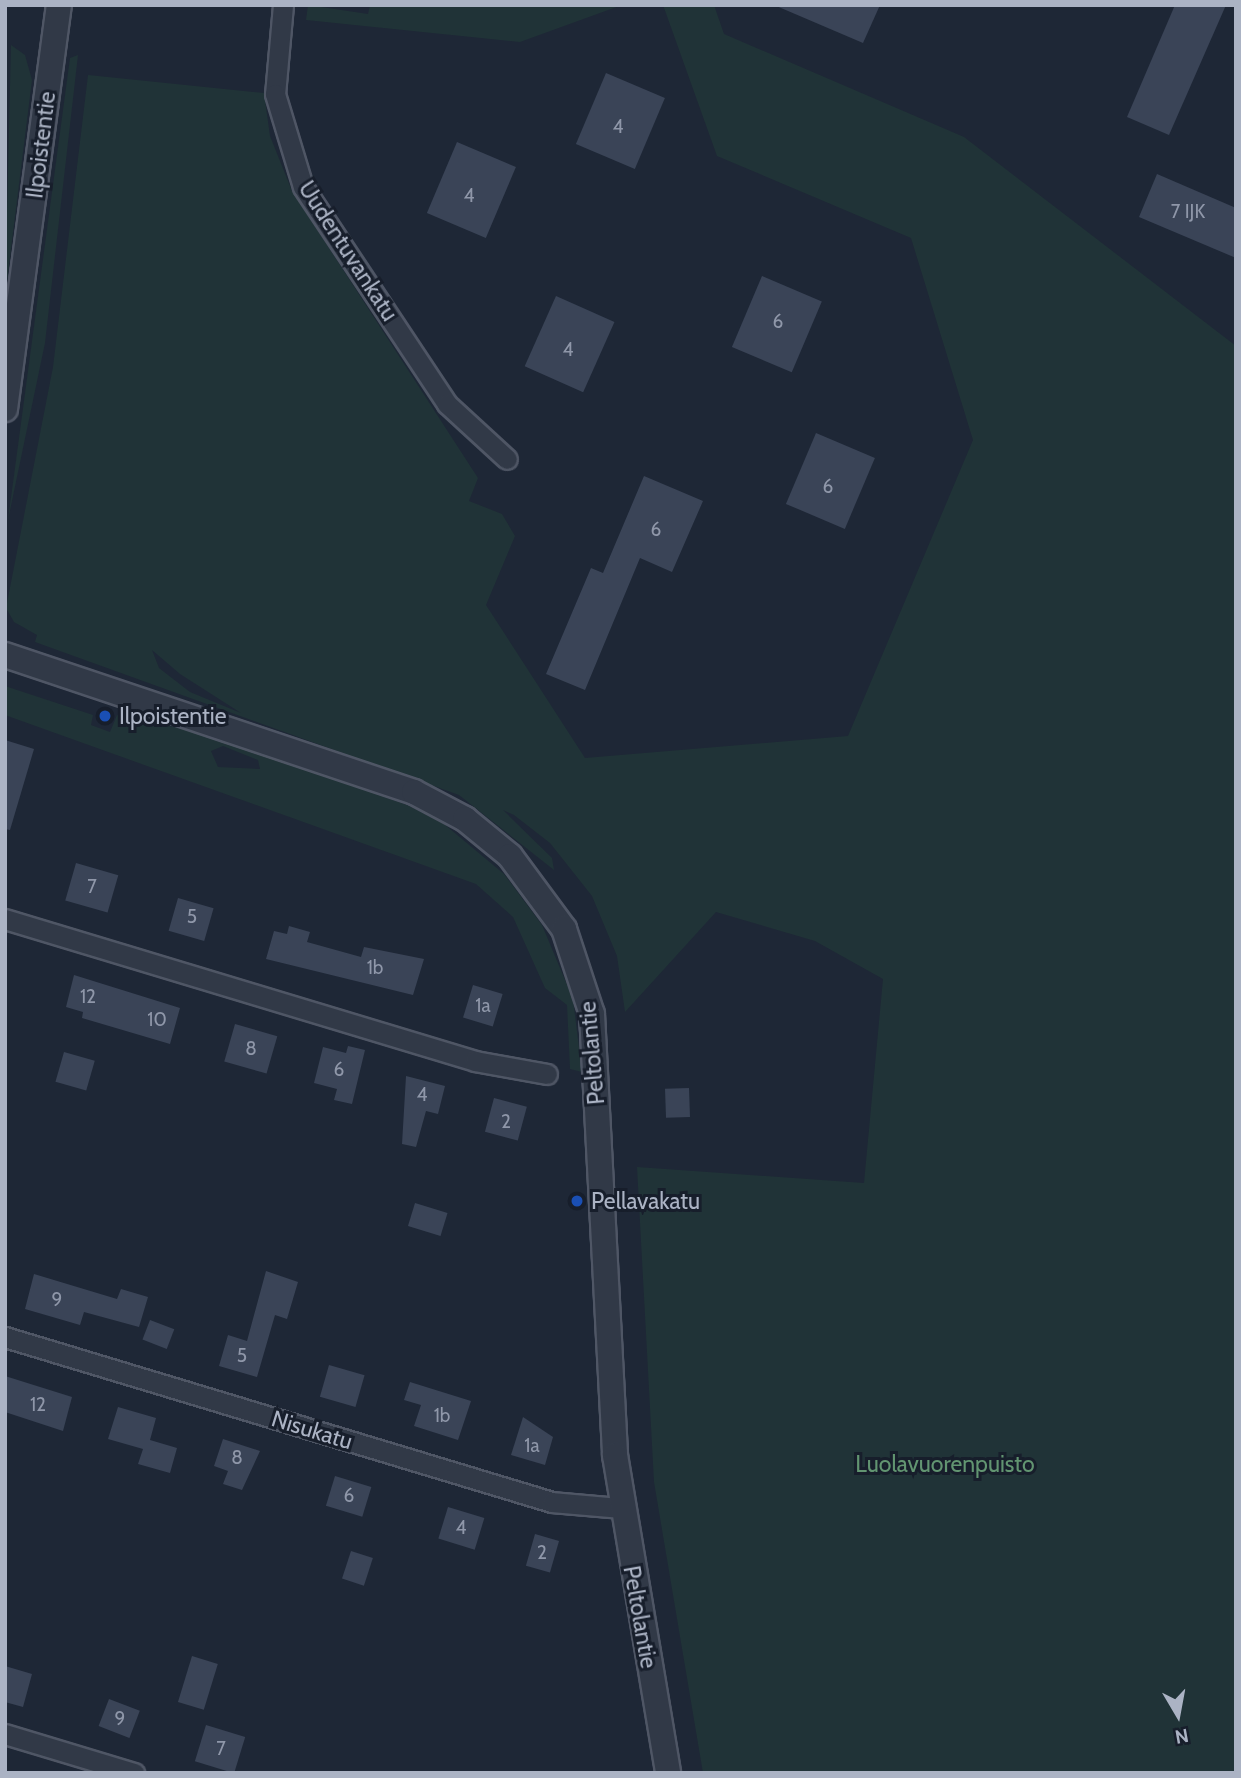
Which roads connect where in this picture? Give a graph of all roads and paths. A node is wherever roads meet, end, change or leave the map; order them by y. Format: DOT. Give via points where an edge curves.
graph roads {
  1 [pos="59,5"];
  2 [pos="283,5"];
  3 [pos="5,409"];
  4 [pos="507,459"];
  5 [pos="5,655"];
  6 [pos="5,919"];
  7 [pos="547,1074"];
  8 [pos="5,1337"];
  9 [pos="621,1508"];
  10 [pos="5,1734"];
  11 [pos="134,1773"];
  12 [pos="668,1773"];
  1 -- 3 [label="street, Ilpoistentie"];
  2 -- 4 [label="street, Uudentuvankatu" via="275,94 303,187 447,404"];
  5 -- 9 [label="street, Peltolantie" via="414,792 465,819 530,877 576,954 592,1014"];
  6 -- 7 [label="street" via="475,1061"];
  8 -- 9 [label="street, Nisukatu" via="552,1502"];
  9 -- 12 [label="street, Peltolantie"];
  10 -- 11 [label="street"];
}
